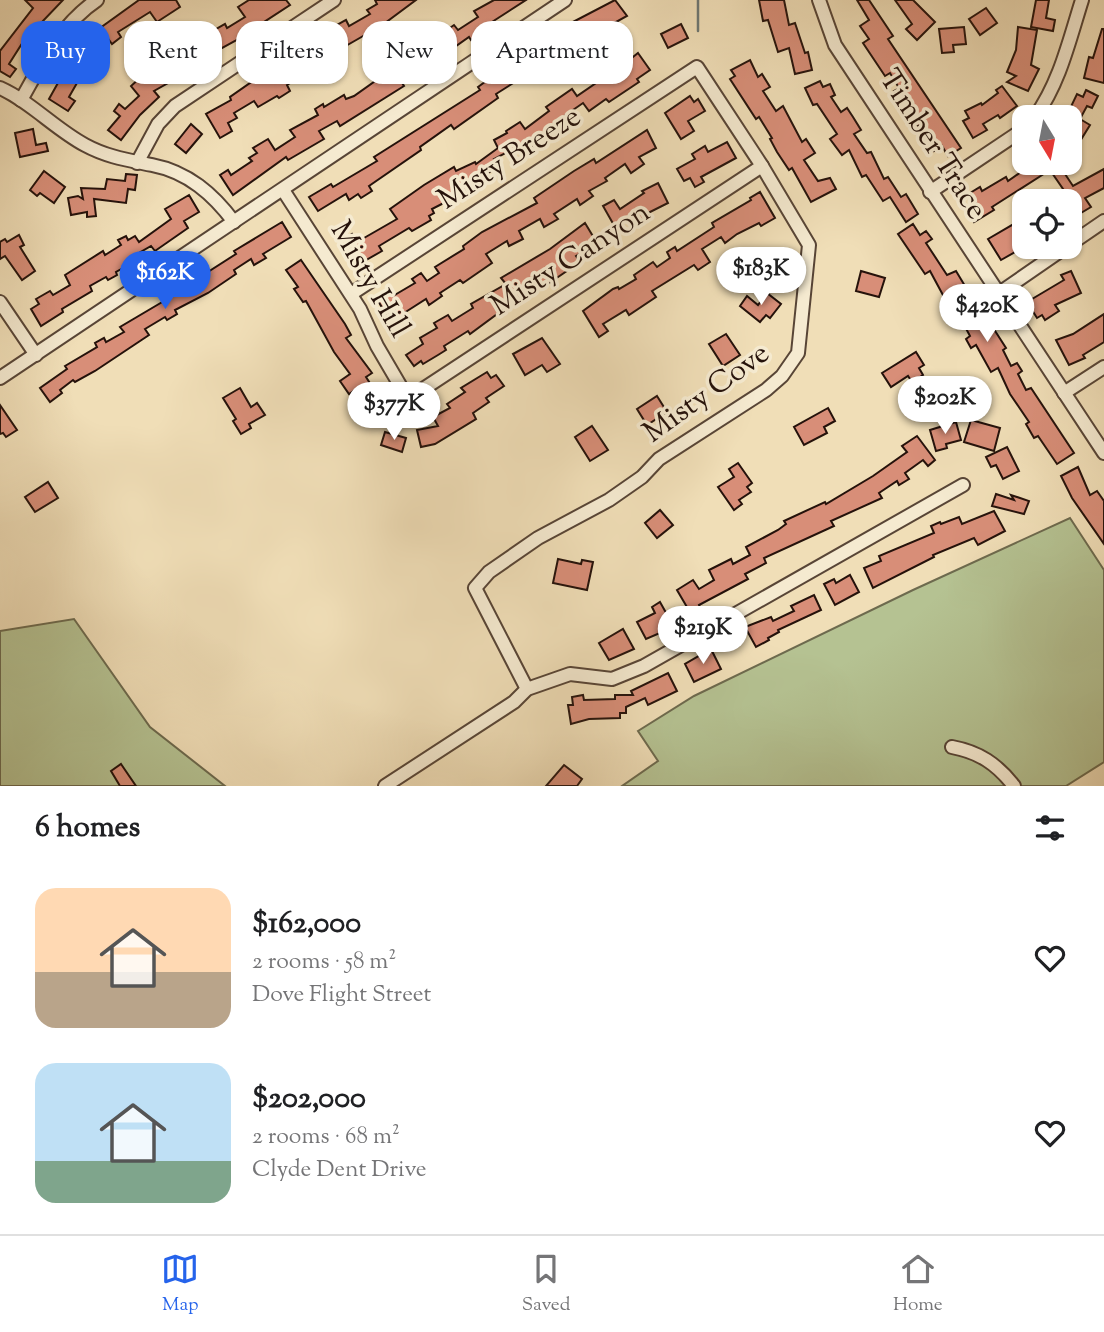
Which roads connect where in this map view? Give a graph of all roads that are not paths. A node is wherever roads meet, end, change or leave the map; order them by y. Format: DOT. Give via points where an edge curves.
graph roads {
  1 [pos="97,0"];
  2 [pos="334,0"];
  3 [pos="565,0"];
  4 [pos="819,0"];
  5 [pos="1082,0"];
  6 [pos="697,67"];
  7 [pos="0,88"];
  8 [pos="21,100"];
  9 [pos="1043,105"];
  10 [pos="1012,137"];
  11 [pos="137,163"];
  12 [pos="762,166"];
  13 [pos="283,190"];
  14 [pos="930,192"];
  15 [pos="1104,221"];
  16 [pos="234,222"];
  17 [pos="1082,236"];
  18 [pos="1049,259"];
  19 [pos="351,294"];
  20 [pos="999,294"];
  21 [pos="0,302"];
  22 [pos="36,355"];
  23 [pos="1104,367"];
  24 [pos="0,378"];
  25 [pos="1064,393"];
  26 [pos="408,398"];
  27 [pos="1104,453"];
  28 [pos="963,485"];
  29 [pos="527,689"];
  30 [pos="952,747"];
  31 [pos="385,786"];
  32 [pos="1014,786"];
  1 -- 8 [label="street" via="56,40"];
  2 -- 11 [label="street" via="175,106 158,124"];
  3 -- 13 [label="street"];
  4 -- 14 [label="street, Timber Trace" via="835,45"];
  5 -- 9 [label="street" via="1059,75"];
  6 -- 12 [label="street, Misty Cove"];
  6 -- 19 [label="street, Misty Breeze"];
  7 -- 8 [label="street"];
  8 -- 11 [label="street" via="88,147"];
  10 -- 14 [label="street"];
  11 -- 16 [label="street" via="192,181 214,197"];
  12 -- 26 [label="street, Misty Canyon"];
  12 -- 29 [label="street, Misty Cove" via="809,244 798,353 766,390 659,459 609,500 538,538 475,587"];
  13 -- 16 [label="street"];
  13 -- 19 [label="street, Misty Hill"];
  14 -- 20 [label="street, Timber Trace"];
  15 -- 17 [label="street"];
  16 -- 22 [label="street"];
  18 -- 20 [label="street"];
  19 -- 26 [label="street, Misty Hill"];
  20 -- 25 [label="street, Timber Trace"];
  21 -- 22 [label="street"];
  22 -- 24 [label="street"];
  23 -- 25 [label="street"];
  25 -- 27 [label="street, Timber Trace"];
  28 -- 29 [label="street" via="644,666 612,679 570,674"];
  29 -- 31 [label="street"];
  30 -- 32 [label="street" via="985,758"];
}
